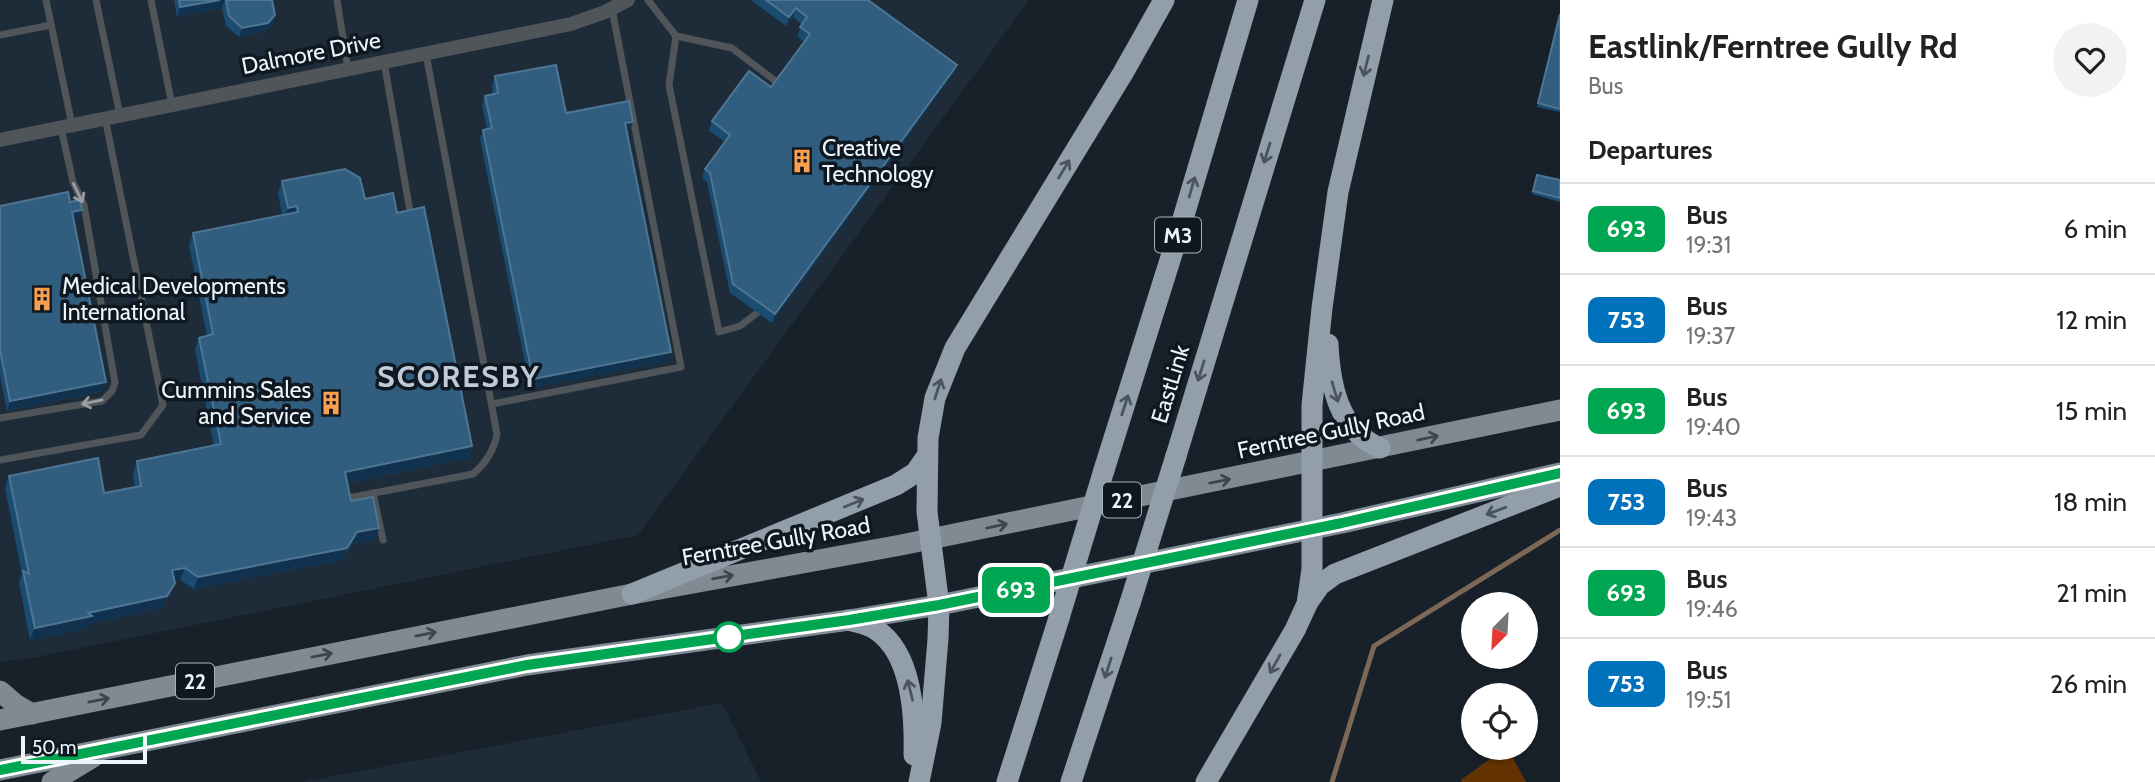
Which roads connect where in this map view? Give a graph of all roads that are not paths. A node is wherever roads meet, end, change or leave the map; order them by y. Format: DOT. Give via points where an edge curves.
graph roads {
  1 [pos="46,0"];
  2 [pos="96,0"];
  3 [pos="150,0"];
  4 [pos="337,0"];
  5 [pos="628,0"];
  6 [pos="648,0"];
  7 [pos="1164,0"];
  8 [pos="1248,0"];
  9 [pos="1315,0"];
  10 [pos="1383,0"];
  11 [pos="612,9"];
  12 [pos="51,25"];
  13 [pos="0,35"];
  14 [pos="676,36"];
  15 [pos="426,53"];
  16 [pos="384,62"];
  17 [pos="348,69"];
  18 [pos="778,83"];
  19 [pos="172,105"];
  20 [pos="113,117"];
  21 [pos="66,126"];
  22 [pos="0,140"];
  23 [pos="411,221"];
  24 [pos="1331,251"];
  25 [pos="757,313"];
  26 [pos="492,404"];
  27 [pos="1560,410"];
  28 [pos="0,418"];
  29 [pos="1380,448"];
  30 [pos="927,456"];
  31 [pos="0,460"];
  32 [pos="1313,461"];
  33 [pos="1560,473"];
  34 [pos="1560,486"];
  35 [pos="373,494"];
  36 [pos="348,498"];
  37 [pos="1312,529"];
  38 [pos="930,539"];
  39 [pos="383,540"];
  40 [pos="632,594"];
  41 [pos="1307,604"];
  42 [pos="939,605"];
  43 [pos="849,620"];
  44 [pos="0,691"];
  45 [pos="32,713"];
  46 [pos="0,720"];
  47 [pos="106,748"];
  48 [pos="0,770"];
  49 [pos="52,782"];
  50 [pos="916,782"];
  51 [pos="1007,782"];
  52 [pos="1071,782"];
  53 [pos="1206,782"];
  1 -- 12 [label="lane"];
  2 -- 20 [label="lane"];
  3 -- 19 [label="lane"];
  4 -- 17 [label="lane"];
  5 -- 11 [label="street, Dalmore Drive"];
  6 -- 14 [label="lane"];
  30 -- 7 [label="highway, one-way" via="935,398 955,348"];
  51 -- 8 [label="highway, EastLink / M3, one-way, bridge"];
  9 -- 52 [label="highway, EastLink, one-way, bridge"];
  10 -- 24 [label="highway, one-way" via="1338,192"];
  11 -- 15 [label="street, Dalmore Drive" via="571,24"];
  11 -- 26 [label="lane" via="681,367"];
  12 -- 13 [label="lane"];
  12 -- 21 [label="lane"];
  14 -- 18 [label="lane" via="732,48"];
  14 -- 25 [label="lane" via="669,85 719,332 740,326"];
  15 -- 16 [label="street, Dalmore Drive"];
  15 -- 26 [label="lane"];
  16 -- 17 [label="street, Dalmore Drive"];
  16 -- 23 [label="lane"];
  17 -- 19 [label="street, Dalmore Drive"];
  19 -- 20 [label="street, Dalmore Drive"];
  20 -- 21 [label="street, Dalmore Drive"];
  20 -- 31 [label="lane" via="163,407 141,435"];
  21 -- 22 [label="street, Dalmore Drive"];
  21 -- 28 [label="lane, one-way" via="73,182 84,205 115,383 102,401"];
  24 -- 29 [label="highway, one-way" via="1329,369 1346,420 1355,433"];
  24 -- 32 [label="highway" via="1312,405"];
  26 -- 35 [label="lane" via="497,434 480,468 464,477"];
  29 -- 27 [label="main road, Ferntree Gully Road / 22, one-way"];
  29 -- 32 [label="main road, Ferntree Gully Road / 22"];
  30 -- 38 [label="highway"];
  40 -- 30 [label="highway, one-way" via="896,485 915,473"];
  32 -- 37 [label="highway"];
  38 -- 32 [label="main road, Ferntree Gully Road / 22, one-way"];
  33 -- 37 [label="main road, 22"];
  34 -- 41 [label="highway, one-way" via="1335,574"];
  35 -- 36 [label="lane"];
  35 -- 39 [label="lane"];
  37 -- 41 [label="highway"];
  37 -- 42 [label="main road, 22"];
  40 -- 38 [label="main road, Ferntree Gully Road / 22, one-way"];
  38 -- 42 [label="highway"];
  45 -- 40 [label="main road, Ferntree Gully Road / 22, one-way"];
  41 -- 53 [label="highway, one-way"];
  42 -- 43 [label="main road, 22"];
  42 -- 50 [label="highway" via="936,683"];
  43 -- 47 [label="main road, 22" via="527,665"];
  50 -- 43 [label="highway, one-way" via="914,705 905,672 886,638"];
  44 -- 45 [label="main road"];
  45 -- 46 [label="main road, Ferntree Gully Road / 22"];
  47 -- 48 [label="main road, 22"];
  47 -- 49 [label="main road"];
}
